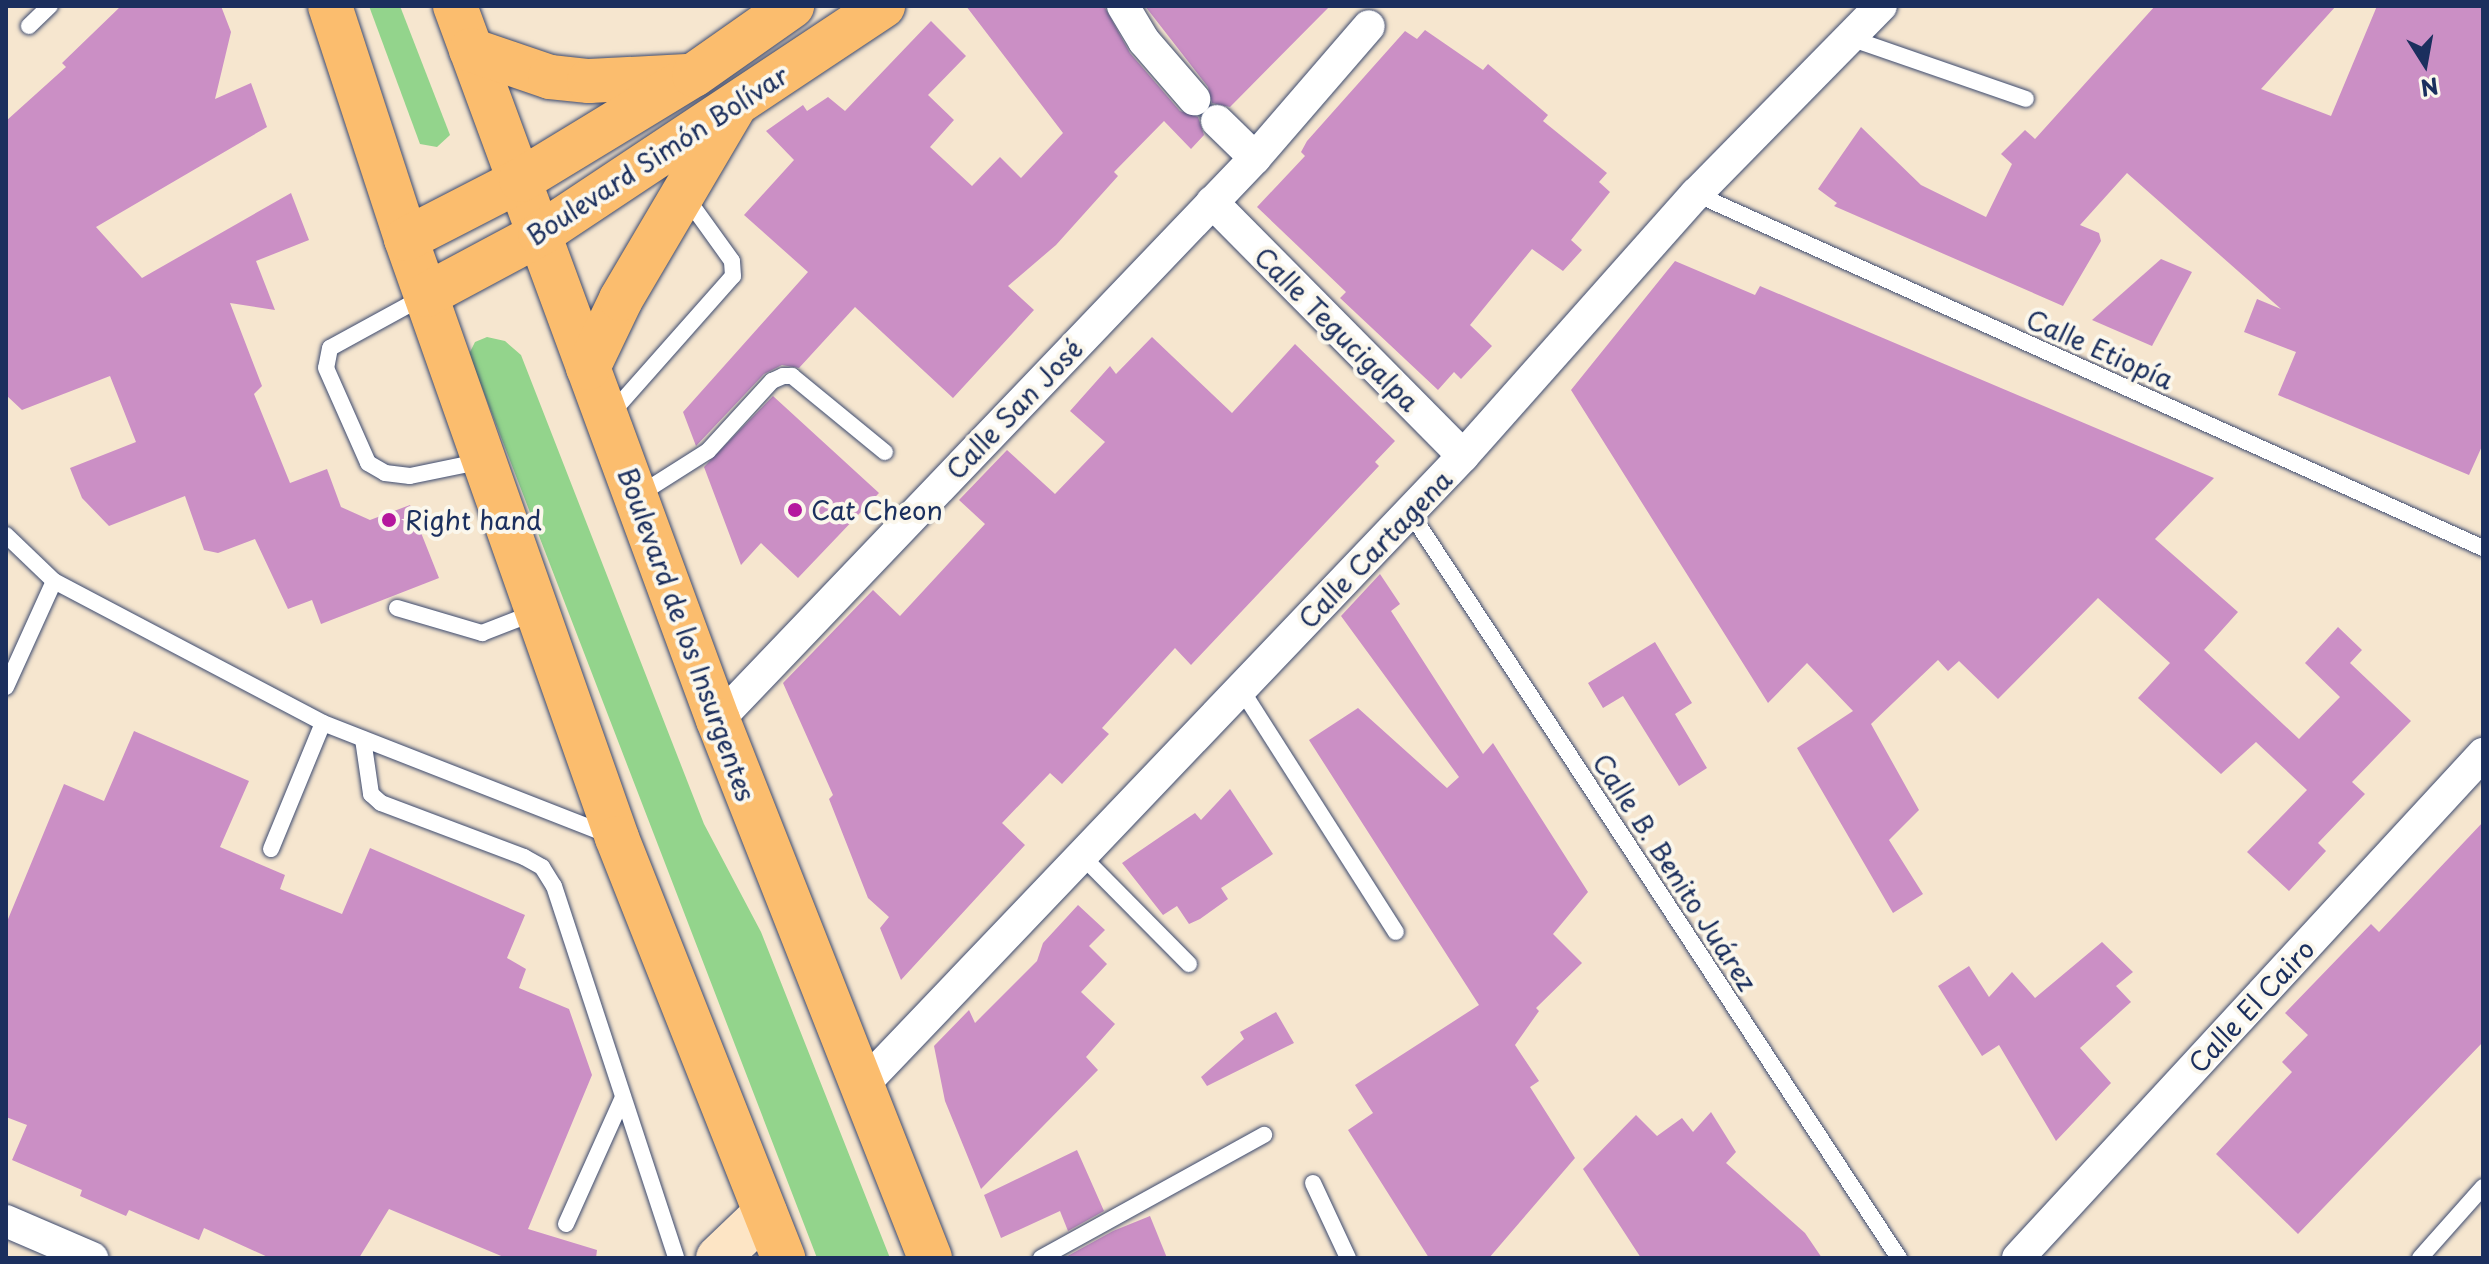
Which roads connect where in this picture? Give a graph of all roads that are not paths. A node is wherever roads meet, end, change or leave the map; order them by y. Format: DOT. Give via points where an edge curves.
graph roads {
  1 [pos="50,6"];
  2 [pos="330,6"];
  3 [pos="455,6"];
  4 [pos="792,6"];
  5 [pos="883,6"];
  6 [pos="1123,6"];
  7 [pos="1881,6"];
  8 [pos="29,26"];
  9 [pos="1369,26"];
  10 [pos="1850,38"];
  11 [pos="471,50"];
  12 [pos="694,75"];
  13 [pos="2026,99"];
  14 [pos="736,103"];
  15 [pos="1255,158"];
  16 [pos="521,180"];
  17 [pos="1696,194"];
  18 [pos="685,196"];
  19 [pos="1212,202"];
  20 [pos="540,234"];
  21 [pos="406,239"];
  22 [pos="426,295"];
  23 [pos="588,368"];
  24 [pos="607,418"];
  25 [pos="885,452"];
  26 [pos="1463,456"];
  27 [pos="484,460"];
  28 [pos="636,496"];
  29 [pos="1410,512"];
  30 [pos="6,535"];
  31 [pos="2483,548"];
  32 [pos="54,581"];
  33 [pos="397,608"];
  34 [pos="537,611"];
  35 [pos="6,687"];
  36 [pos="1241,689"];
  37 [pos="718,720"];
  38 [pos="323,723"];
  39 [pos="363,739"];
  40 [pos="2483,754"];
  41 [pos="617,838"];
  42 [pos="271,849"];
  43 [pos="1082,856"];
  44 [pos="1396,932"];
  45 [pos="1189,964"];
  46 [pos="862,1086"];
  47 [pos="623,1097"];
  48 [pos="1264,1135"];
  49 [pos="1313,1183"];
  50 [pos="2483,1187"];
  51 [pos="765,1213"];
  52 [pos="6,1221"];
  53 [pos="566,1224"];
  54 [pos="92,1258"];
  55 [pos="676,1258"];
  56 [pos="718,1258"];
  57 [pos="783,1258"];
  58 [pos="930,1258"];
  59 [pos="1041,1258"];
  60 [pos="1348,1258"];
  61 [pos="1899,1258"];
  62 [pos="2018,1258"];
  63 [pos="2420,1258"];
  1 -- 8 [label="lane"];
  2 -- 21 [label="main road"];
  3 -- 11 [label="main road, Boulevard de los Insurgentes"];
  4 -- 12 [label="main road, Boulevard Simón Bolívar"];
  5 -- 14 [label="main road, Boulevard Simón Bolívar"];
  6 -- 15 [label="street" via="1144,41"];
  7 -- 10 [label="street, Calle Cartagena"];
  9 -- 15 [label="street, Calle San José"];
  10 -- 13 [label="lane"];
  10 -- 17 [label="street, Calle Cartagena"];
  11 -- 12 [label="main road" via="516,68 576,80"];
  11 -- 16 [label="main road, Boulevard de los Insurgentes"];
  12 -- 16 [label="main road, Boulevard Simón Bolívar"];
  14 -- 18 [label="main road"];
  14 -- 20 [label="main road, Boulevard Simón Bolívar"];
  15 -- 19 [label="street, Calle San José"];
  16 -- 20 [label="main road, Boulevard de los Insurgentes"];
  16 -- 21 [label="main road, Boulevard Simón Bolívar"];
  17 -- 26 [label="street, Calle Cartagena"];
  17 -- 31 [label="lane, Calle Etiopía"];
  18 -- 23 [label="main road" via="621,299"];
  18 -- 24 [label="lane" via="732,261 733,276"];
  19 -- 26 [label="street, Calle Tegucigalpa"];
  19 -- 37 [label="street, Calle San José"];
  20 -- 22 [label="main road, Boulevard Simón Bolívar"];
  20 -- 23 [label="main road, Boulevard de los Insurgentes"];
  21 -- 22 [label="main road"];
  22 -- 27 [label="main road"];
  22 -- 27 [label="lane" via="330,348 326,368 368,463 385,473 410,476"];
  23 -- 24 [label="main road, Boulevard de los Insurgentes"];
  24 -- 28 [label="main road, Boulevard de los Insurgentes"];
  25 -- 28 [label="lane" via="792,376 783,376 772,381 708,451"];
  26 -- 29 [label="street, Calle Cartagena"];
  27 -- 34 [label="main road"];
  28 -- 37 [label="main road, Boulevard de los Insurgentes"];
  29 -- 36 [label="street, Calle Cartagena"];
  29 -- 61 [label="lane, Calle B. Benito Juárez"];
  30 -- 32 [label="lane"];
  32 -- 35 [label="lane"];
  32 -- 38 [label="lane"];
  33 -- 34 [label="lane" via="482,633"];
  34 -- 41 [label="main road"];
  36 -- 43 [label="street, Calle Cartagena"];
  36 -- 44 [label="lane"];
  37 -- 46 [label="main road, Boulevard de los Insurgentes"];
  38 -- 39 [label="lane"];
  38 -- 42 [label="lane"];
  39 -- 41 [label="lane"];
  39 -- 47 [label="lane" via="371,794 381,803 542,867 554,886"];
  40 -- 62 [label="street, Calle El Cairo"];
  41 -- 51 [label="main road"];
  43 -- 45 [label="lane"];
  43 -- 46 [label="street, Calle Cartagena"];
  46 -- 58 [label="main road, Boulevard de los Insurgentes"];
  47 -- 53 [label="lane"];
  47 -- 55 [label="lane"];
  48 -- 59 [label="lane"];
  49 -- 60 [label="lane"];
  50 -- 63 [label="lane"];
  51 -- 56 [label="street"];
  51 -- 57 [label="main road"];
  52 -- 54 [label="street"];
}
